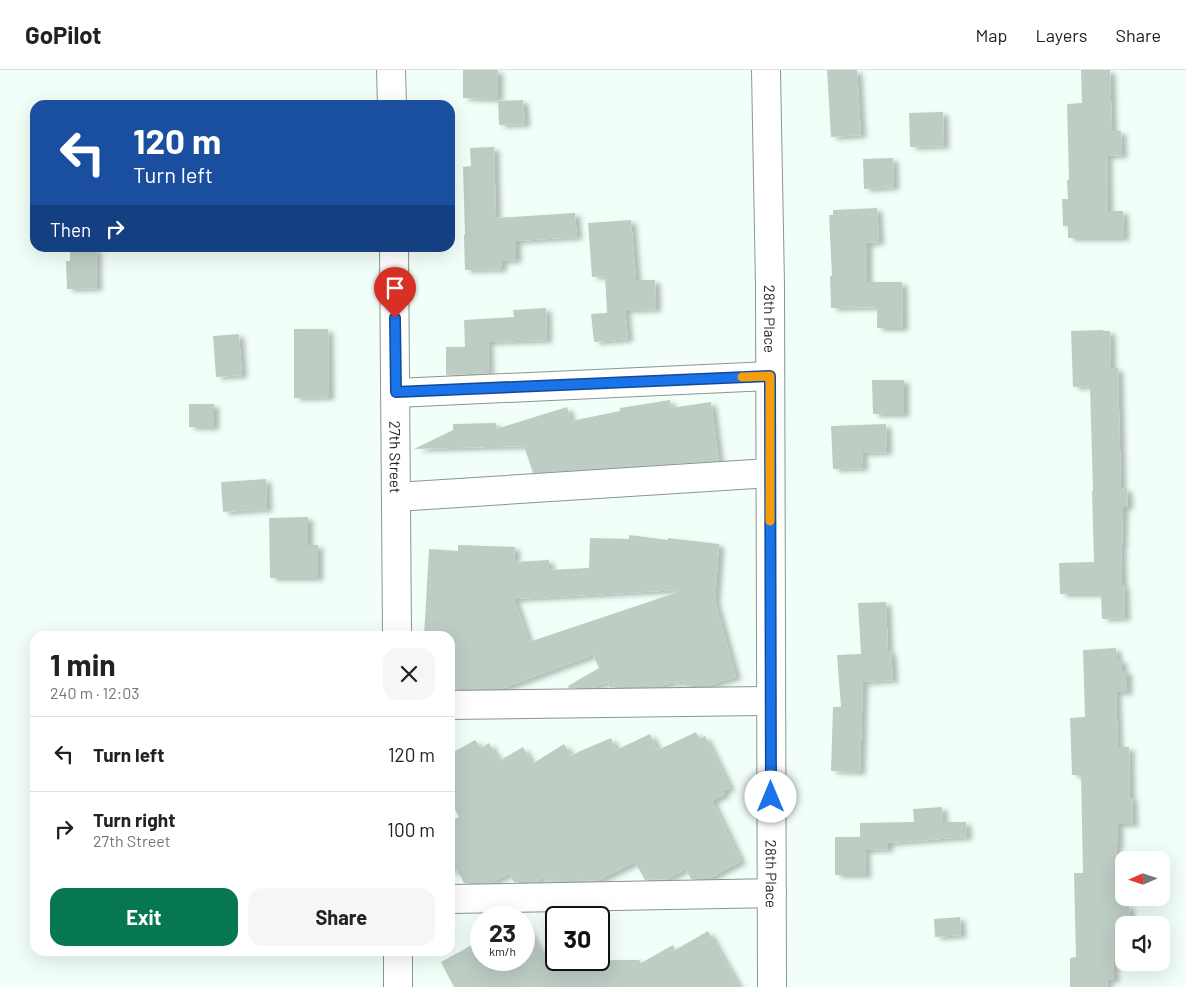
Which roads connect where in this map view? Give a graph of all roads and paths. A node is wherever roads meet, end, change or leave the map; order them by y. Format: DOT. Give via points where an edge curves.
graph roads {
  1 [pos="391,70"];
  2 [pos="766,70"];
  3 [pos="392,100"];
  4 [pos="394,252"];
  5 [pos="770,376"];
  6 [pos="396,392"];
  7 [pos="770,473"];
  8 [pos="396,497"];
  9 [pos="397,631"];
  10 [pos="771,701"];
  11 [pos="455,705"];
  12 [pos="772,893"];
  13 [pos="455,899"];
  14 [pos="398,956"];
  15 [pos="398,987"];
  16 [pos="772,987"];
  1 -- 3 [label="street"];
  2 -- 5 [label="street, 28th Place"];
  4 -- 6 [label="street, 27th Street"];
  5 -- 6 [label="street"];
  5 -- 7 [label="street, 28th Place"];
  6 -- 8 [label="street, 27th Street"];
  7 -- 8 [label="street"];
  7 -- 10 [label="street, 28th Place"];
  8 -- 9 [label="street, 27th Street"];
  10 -- 11 [label="street"];
  10 -- 12 [label="street, 28th Place"];
  12 -- 13 [label="street"];
  12 -- 16 [label="street, 28th Place"];
  14 -- 15 [label="street"];
}
